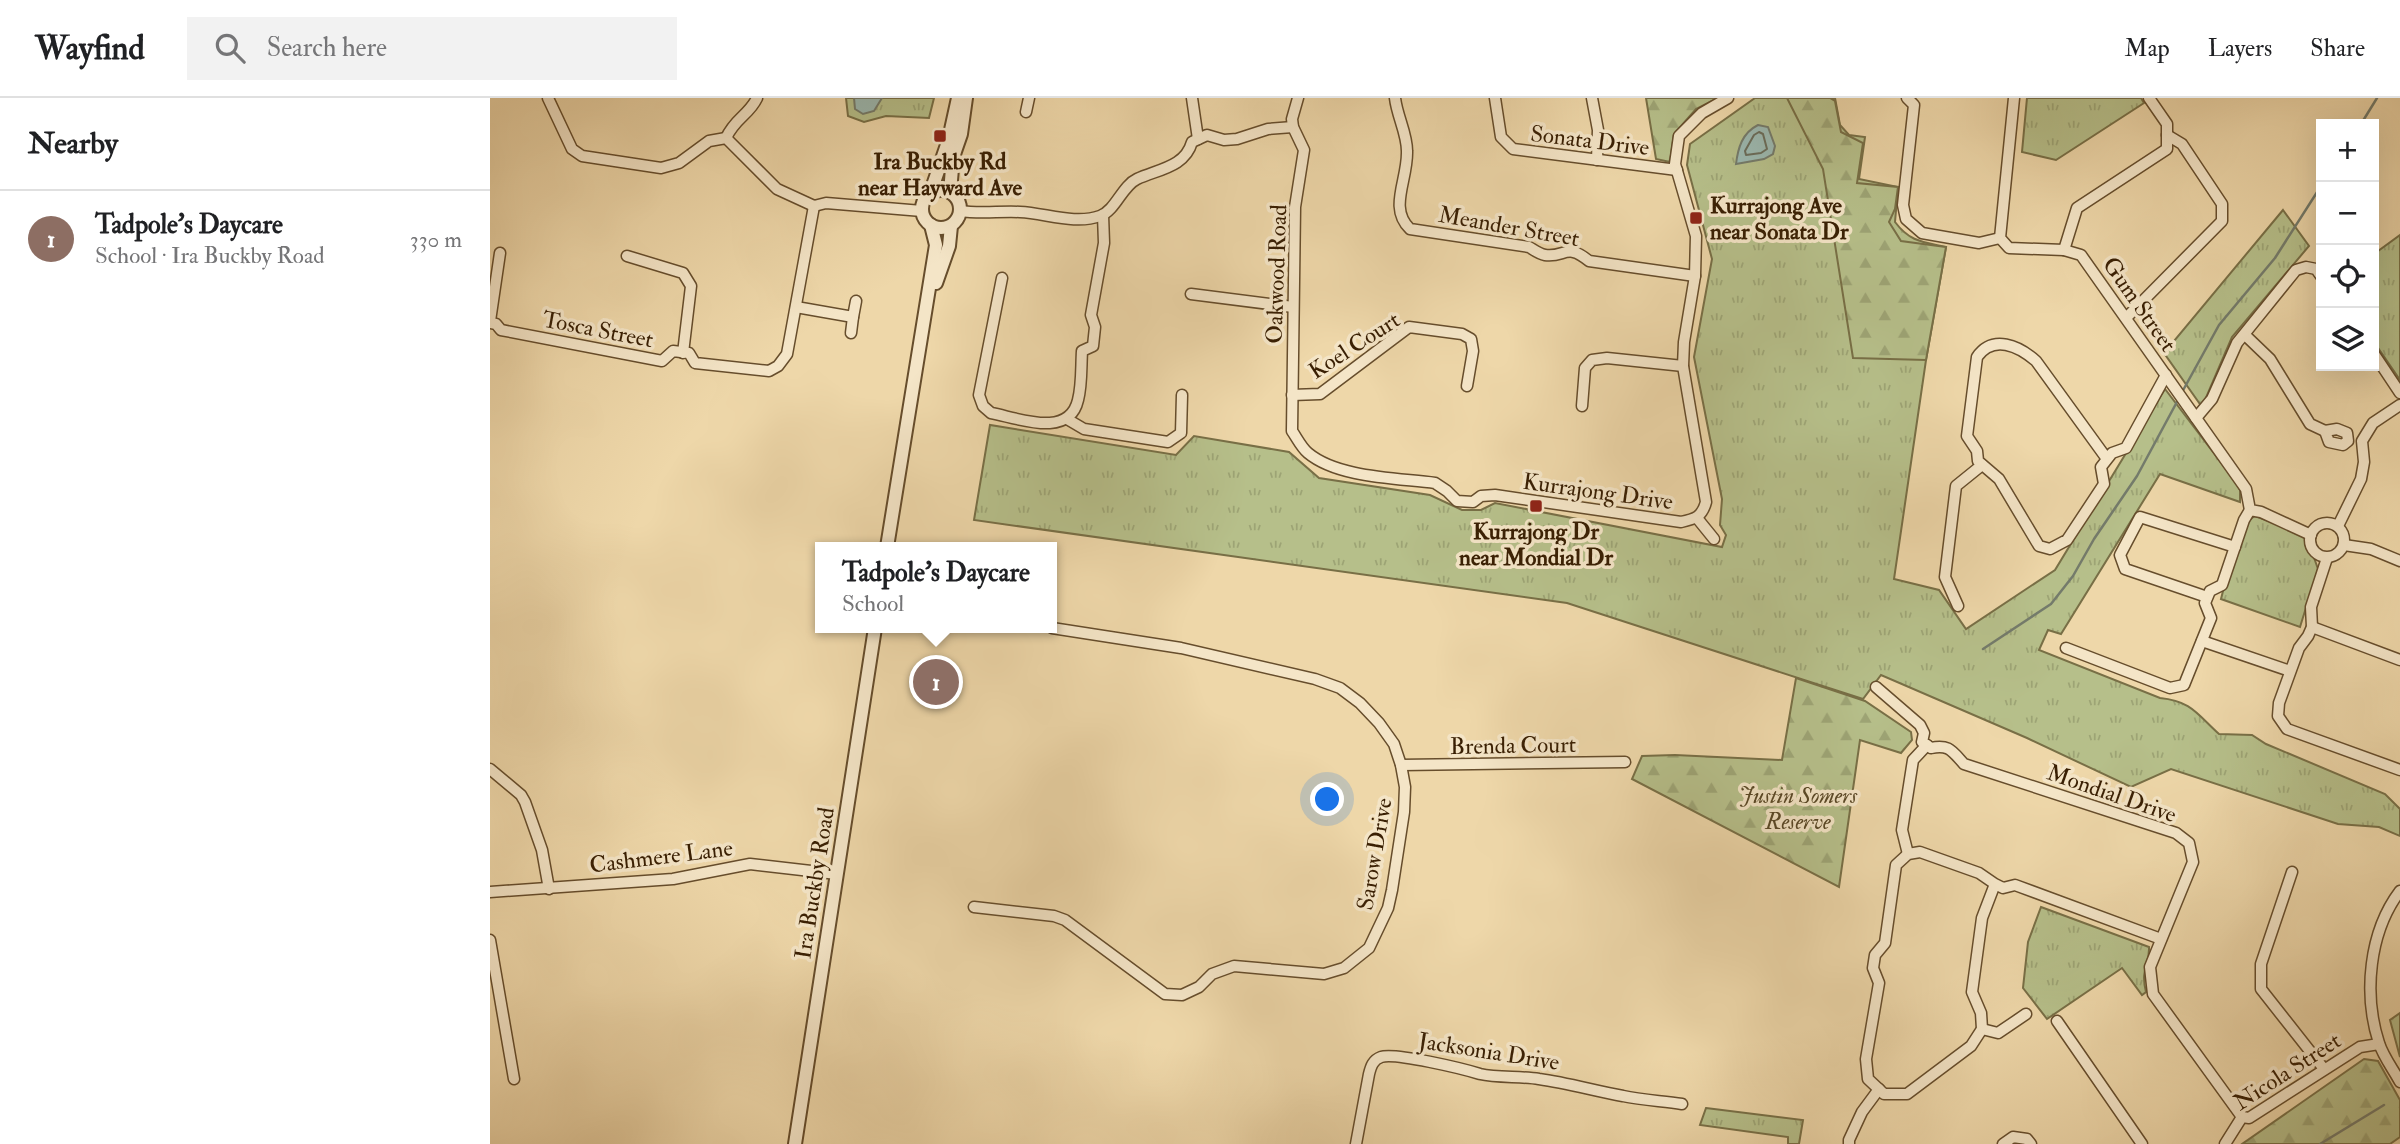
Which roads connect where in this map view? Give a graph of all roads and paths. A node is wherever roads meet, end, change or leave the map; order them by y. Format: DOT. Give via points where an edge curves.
graph roads {
  1 [pos="548,98"];
  2 [pos="757,98"];
  3 [pos="958,98"];
  4 [pos="966,98"];
  5 [pos="1029,98"];
  6 [pos="1192,98"];
  7 [pos="1298,98"];
  8 [pos="1395,98"];
  9 [pos="1495,98"];
  10 [pos="1592,98"];
  11 [pos="1728,98"];
  12 [pos="1907,98"];
  13 [pos="2014,98"];
  14 [pos="2149,98"];
  15 [pos="1027,112"];
  16 [pos="1293,127"];
  17 [pos="2167,135"];
  18 [pos="726,138"];
  19 [pos="1198,139"];
  20 [pos="1597,160"];
  21 [pos="1676,170"];
  22 [pos="950,192"];
  23 [pos="930,194"];
  24 [pos="814,206"];
  25 [pos="922,211"];
  26 [pos="960,211"];
  27 [pos="1103,215"];
  28 [pos="931,225"];
  29 [pos="951,226"];
  30 [pos="2000,238"];
  31 [pos="2064,250"];
  32 [pos="500,253"];
  33 [pos="627,256"];
  34 [pos="2316,269"];
  35 [pos="1695,276"];
  36 [pos="1002,278"];
  37 [pos="1191,294"];
  38 [pos="856,301"];
  39 [pos="796,307"];
  40 [pos="1293,307"];
  41 [pos="927,310"];
  42 [pos="853,317"];
  43 [pos="2126,318"];
  44 [pos="490,322"];
  45 [pos="851,333"];
  46 [pos="2245,335"];
  47 [pos="683,353"];
  48 [pos="2379,362"];
  49 [pos="1683,366"];
  50 [pos="2166,375"];
  51 [pos="1467,386"];
  52 [pos="2400,393"];
  53 [pos="1292,394"];
  54 [pos="1182,396"];
  55 [pos="2400,405"];
  56 [pos="1583,406"];
  57 [pos="2196,418"];
  58 [pos="1067,419"];
  59 [pos="2325,431"];
  60 [pos="1306,451"];
  61 [pos="2107,459"];
  62 [pos="1982,465"];
  63 [pos="2250,510"];
  64 [pos="1697,518"];
  65 [pos="2338,526"];
  66 [pos="2311,535"];
  67 [pos="1714,539"];
  68 [pos="888,542"];
  69 [pos="2344,545"];
  70 [pos="2235,547"];
  71 [pos="2327,558"];
  72 [pos="2400,561"];
  73 [pos="2207,597"];
  74 [pos="1958,606"];
  75 [pos="2312,627"];
  76 [pos="1057,629"];
  77 [pos="874,633"];
  78 [pos="2203,641"];
  79 [pos="2066,648"];
  80 [pos="2400,660"];
  81 [pos="2290,671"];
  82 [pos="1876,687"];
  83 [pos="1927,745"];
  84 [pos="1625,762"];
  85 [pos="1401,765"];
  86 [pos="490,769"];
  87 [pos="2400,770"];
  88 [pos="1908,854"];
  89 [pos="2292,872"];
  90 [pos="837,874"];
  91 [pos="1995,884"];
  92 [pos="548,889"];
  93 [pos="2400,891"];
  94 [pos="490,892"];
  95 [pos="974,907"];
  96 [pos="2161,939"];
  97 [pos="490,940"];
  98 [pos="2025,1014"];
  99 [pos="2057,1021"];
  100 [pos="1982,1029"];
  101 [pos="2379,1044"];
  102 [pos="2324,1069"];
  103 [pos="514,1079"];
  104 [pos="2400,1082"];
  105 [pos="1879,1089"];
  106 [pos="1682,1104"];
  107 [pos="2242,1117"];
  108 [pos="795,1144"];
  109 [pos="1356,1144"];
  110 [pos="1849,1144"];
  111 [pos="2003,1144"];
  112 [pos="2031,1144"];
  113 [pos="2142,1144"];
  114 [pos="2225,1144"];
  1 -- 18 [label="street" via="572,149 582,156 661,168 680,163 709,141"];
  2 -- 18 [label="street"];
  3 -- 23 [label="street"];
  4 -- 22 [label="street"];
  5 -- 15 [label="street"];
  6 -- 19 [label="street"];
  7 -- 16 [label="street, Oakwood Road"];
  8 -- 35 [label="street, Meander Street" via="1408,148 1398,209 1410,229 1529,247 1543,255 1578,252 1589,261"];
  9 -- 20 [label="street, Sonata Drive" via="1501,137 1513,149"];
  10 -- 20 [label="street"];
  11 -- 21 [label="street, Kurrajong Drive" via="1702,113 1679,136"];
  12 -- 30 [label="street" via="1914,105 1903,205 1906,219 1922,233 1979,243"];
  13 -- 30 [label="street"];
  14 -- 17 [label="street" via="2167,124"];
  16 -- 19 [label="street" via="1237,139 1207,135"];
  16 -- 40 [label="street, Oakwood Road" via="1304,150 1294,207"];
  17 -- 31 [label="street" via="2167,149 2077,208"];
  17 -- 43 [label="street" via="2182,144 2222,204 2222,221"];
  18 -- 24 [label="street" via="778,189"];
  19 -- 27 [label="street" via="1178,163 1133,180"];
  20 -- 21 [label="street, Sonata Drive"];
  21 -- 35 [label="street, Kurrajong Drive" via="1696,236"];
  22 -- 23 [label="street"];
  22 -- 26 [label="street"];
  23 -- 25 [label="street"];
  24 -- 25 [label="street" via="826,203"];
  24 -- 39 [label="street, Tosca Street"];
  25 -- 28 [label="street"];
  26 -- 27 [label="street" via="1085,219"];
  26 -- 29 [label="street"];
  27 -- 58 [label="street" via="1104,243 1091,315 1093,346 1082,351 1078,401"];
  28 -- 29 [label="street"];
  28 -- 41 [label="street" via="936,246"];
  29 -- 41 [label="street" via="949,246"];
  30 -- 31 [label="street" via="2009,248"];
  31 -- 43 [label="street, Gum Street" via="2081,255"];
  32 -- 44 [label="street"];
  33 -- 47 [label="street" via="683,273 691,286"];
  34 -- 46 [label="street" via="2296,270"];
  35 -- 49 [label="street, Kurrajong Drive"];
  36 -- 58 [label="street" via="979,395 983,407 991,413 1054,425"];
  37 -- 40 [label="street"];
  38 -- 42 [label="street"];
  39 -- 42 [label="street"];
  39 -- 47 [label="street, Tosca Street" via="787,354 769,371 695,363 689,353"];
  40 -- 53 [label="street, Oakwood Road"];
  41 -- 68 [label="street"];
  42 -- 45 [label="street"];
  43 -- 50 [label="street, Gum Street"];
  44 -- 47 [label="street, Tosca Street" via="501,330 662,361 673,351"];
  46 -- 57 [label="street" via="2212,399"];
  46 -- 59 [label="street" via="2270,359 2310,424"];
  48 -- 52 [label="street"];
  49 -- 56 [label="street" via="1592,360 1585,368"];
  49 -- 64 [label="street, Kurrajong Drive" via="1706,502"];
  50 -- 57 [label="street, Gum Street"];
  50 -- 61 [label="street" via="2126,448"];
  51 -- 53 [label="street, Koel Court" via="1471,339 1409,327 1320,394"];
  53 -- 60 [label="street, Oakwood Road" via="1292,431"];
  54 -- 58 [label="street" via="1181,433 1168,442 1084,429"];
  55 -- 65 [label="street" via="2374,423 2362,441 2361,479"];
  57 -- 63 [label="street, Gum Street" via="2246,489"];
  60 -- 64 [label="street, Kurrajong Drive" via="1325,464 1350,471 1435,483 1457,501 1495,495 1681,522"];
  61 -- 62 [label="street" via="2101,467 2105,484 2067,540 2050,549 2039,547 1999,479"];
  61 -- 62 [label="street" via="2036,360 2022,348 1992,344 1977,356 1967,436"];
  62 -- 74 [label="street" via="1956,486 1945,577"];
  63 -- 66 [label="street"];
  63 -- 70 [label="street"];
  64 -- 67 [label="street"];
  65 -- 66 [label="street" via="2327,522"];
  65 -- 69 [label="street"];
  66 -- 71 [label="street" via="2316,554"];
  69 -- 71 [label="street" via="2340,553"];
  69 -- 72 [label="street" via="2371,549"];
  70 -- 73 [label="street" via="2222,585"];
  70 -- 73 [label="street" via="2140,517 2120,555 2125,569"];
  71 -- 75 [label="street" via="2311,607"];
  73 -- 78 [label="street" via="2211,618"];
  75 -- 80 [label="street"];
  75 -- 81 [label="street"];
  76 -- 85 [label="street, Sarow Drive" via="1181,648 1340,688 1379,723 1394,744"];
  77 -- 90 [label="street, Ira Buckby Road"];
  78 -- 79 [label="street" via="2183,685 2170,688"];
  78 -- 81 [label="street"];
  81 -- 87 [label="street" via="2278,716 2287,729"];
  82 -- 83 [label="street" via="1920,724 1922,742"];
  83 -- 88 [label="street" via="1913,760 1902,830"];
  83 -- 96 [label="street, Mondial Drive" via="1952,750 1964,764 2176,833 2189,843 2193,862"];
  84 -- 85 [label="street, Brenda Court"];
  85 -- 95 [label="street, Sarow Drive" via="1404,812 1388,908 1369,948 1344,968 1324,974 1234,966 1212,974 1182,995 1165,994 1065,920"];
  86 -- 92 [label="street" via="526,802 542,850"];
  88 -- 91 [label="street" via="1920,852 1979,873"];
  88 -- 105 [label="street" via="1896,864 1885,943 1875,955 1873,968 1879,983 1866,1059 1868,1079"];
  89 -- 102 [label="street" via="2261,964 2261,989"];
  90 -- 92 [label="street, Cashmere Lane" via="750,864 673,879"];
  90 -- 108 [label="street, Ira Buckby Road"];
  91 -- 96 [label="street" via="2003,888 2015,885"];
  91 -- 100 [label="street" via="1982,918 1972,992"];
  92 -- 94 [label="street, Cashmere Lane"];
  93 -- 101 [label="street" via="2389,906 2372,958 2370,998"];
  96 -- 107 [label="street, Mondial Drive" via="2150,967 2153,995"];
  97 -- 103 [label="street"];
  98 -- 100 [label="street" via="1998,1033"];
  99 -- 113 [label="street"];
  100 -- 105 [label="street" via="1971,1046 1907,1094 1884,1094"];
  101 -- 102 [label="street, Nicola Street" via="2360,1047"];
  101 -- 104 [label="street"];
  102 -- 107 [label="street, Nicola Street" via="2249,1118"];
  105 -- 110 [label="street" via="1861,1112"];
  106 -- 109 [label="street, Jacksonia Drive" via="1534,1078 1482,1074 1403,1057 1380,1057 1372,1063"];
  107 -- 114 [label="street, Nicola Street"];
  111 -- 112 [label="street" via="2012,1137"];
}
